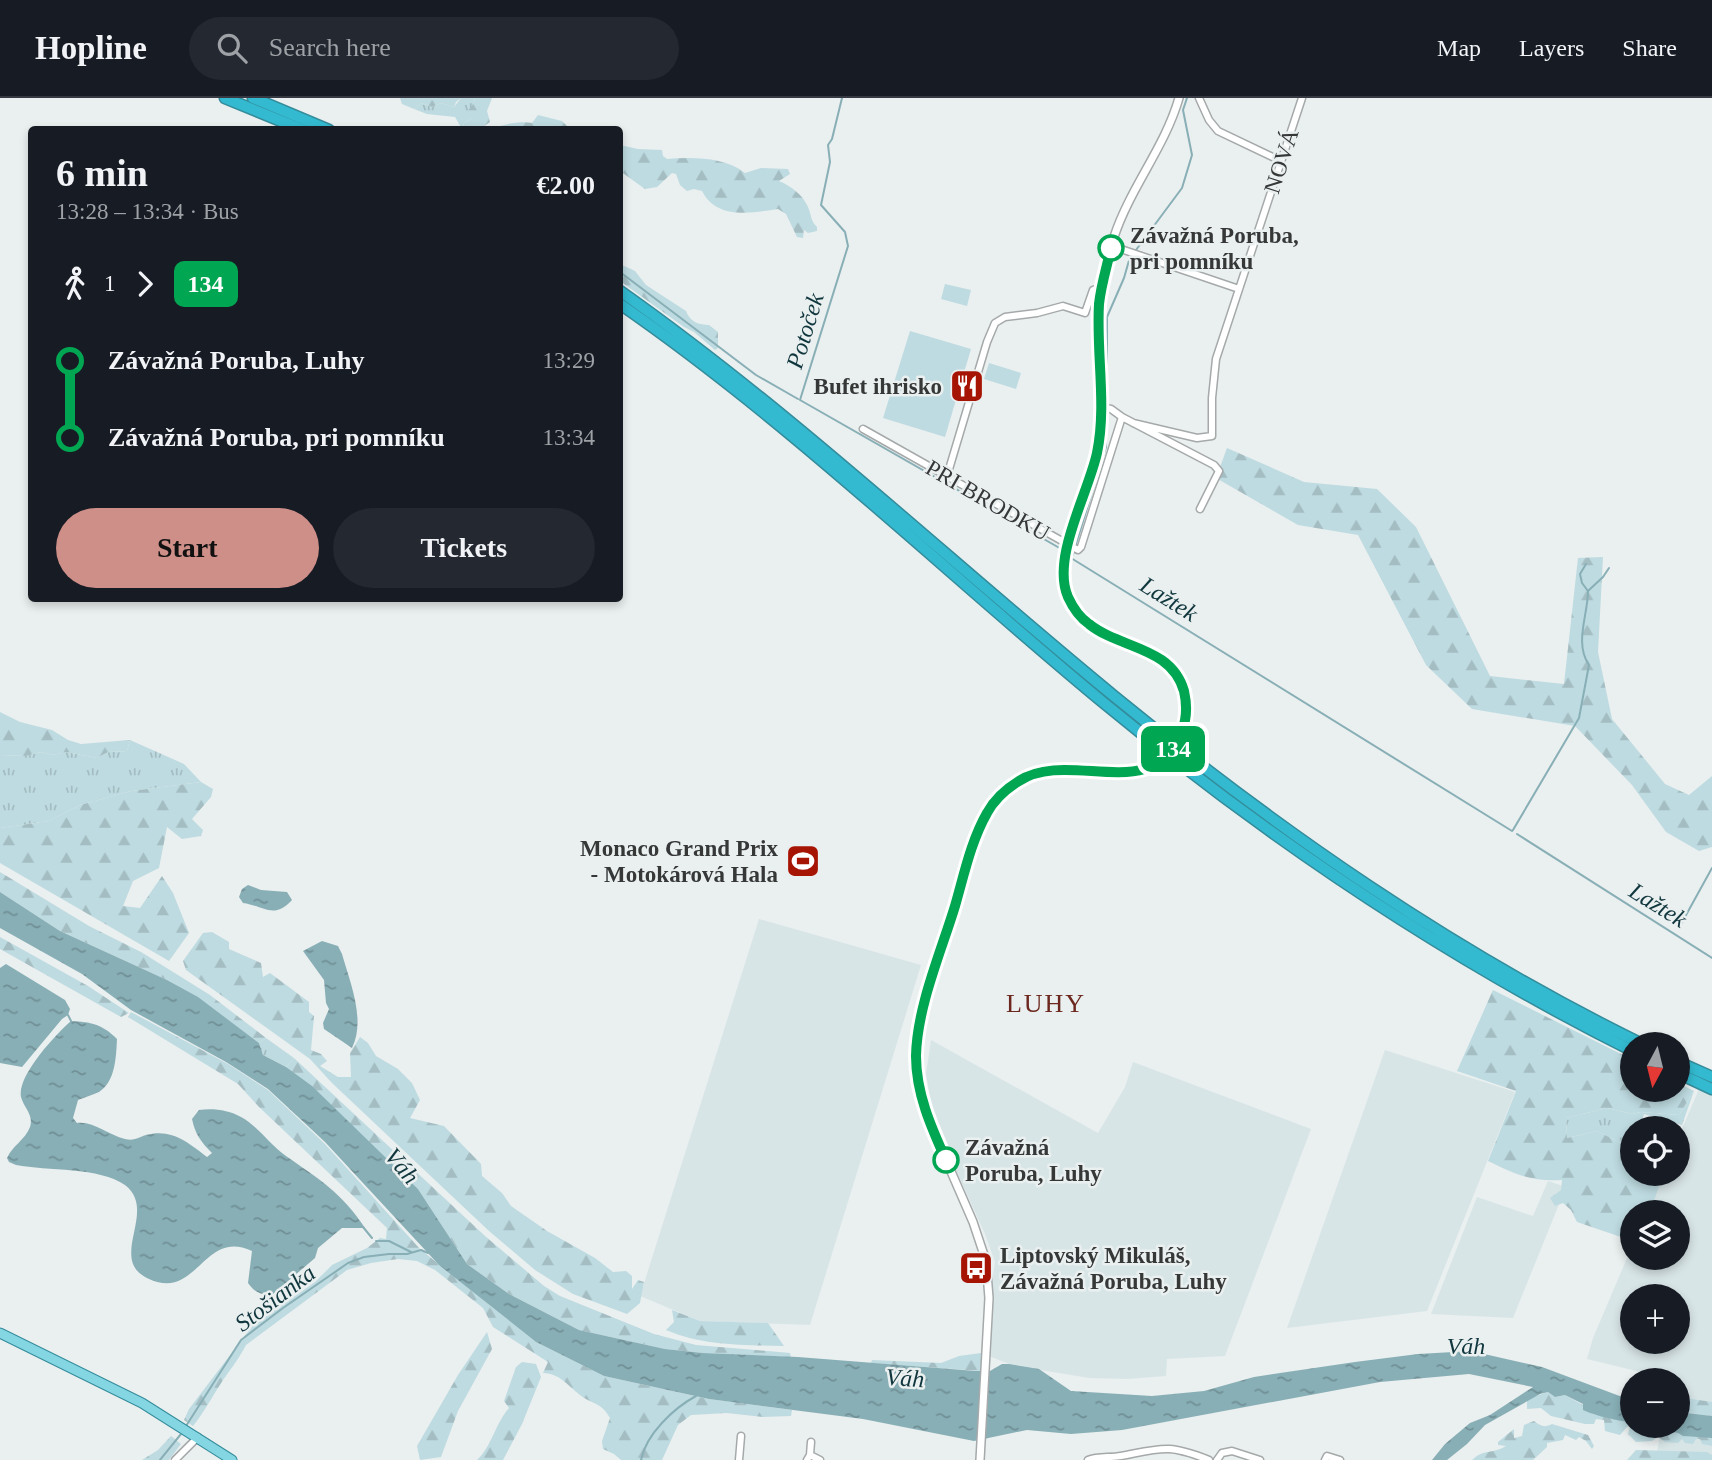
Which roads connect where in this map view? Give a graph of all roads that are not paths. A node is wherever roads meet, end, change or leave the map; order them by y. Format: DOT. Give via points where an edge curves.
graph roads {
  1 [pos="225,98"];
  2 [pos="253,98"];
  3 [pos="1179,98"];
  4 [pos="1199,98"];
  5 [pos="1302,98"];
  6 [pos="293,126"];
  7 [pos="320,126"];
  8 [pos="1281,161"];
  9 [pos="1112,246"];
  10 [pos="1102,287"];
  11 [pos="1239,289"];
  12 [pos="623,293"];
  13 [pos="623,306"];
  14 [pos="1105,408"];
  15 [pos="1122,417"];
  16 [pos="1133,423"];
  17 [pos="863,429"];
  18 [pos="947,476"];
  19 [pos="1200,509"];
  20 [pos="1070,549"];
  21 [pos="1620,1032"];
  22 [pos="1620,1044"];
  23 [pos="1690,1067"];
  24 [pos="1712,1077"];
  25 [pos="1690,1079"];
  26 [pos="1712,1089"];
  27 [pos="0,1333"];
  28 [pos="741,1436"];
  29 [pos="198,1437"];
  30 [pos="811,1442"];
  31 [pos="808,1457"];
  32 [pos="175,1460"];
  33 [pos="232,1460"];
  34 [pos="739,1460"];
  35 [pos="820,1460"];
  36 [pos="980,1460"];
  37 [pos="1088,1460"];
  38 [pos="1209,1460"];
  39 [pos="1217,1460"];
  40 [pos="1260,1460"];
  41 [pos="1325,1460"];
  42 [pos="1340,1460"];
  1 -- 6 [label="highway"];
  2 -- 7 [label="highway"];
  3 -- 9 [label="street"];
  4 -- 8 [label="street" via="1218,131"];
  5 -- 8 [label="street, NOVÁ"];
  8 -- 11 [label="street, NOVÁ"];
  9 -- 10 [label="street"];
  9 -- 11 [label="street"];
  10 -- 14 [label="street" via="1099,314"];
  10 -- 18 [label="street" via="1093,290 1085,313 1063,306 1000,319 992,328"];
  11 -- 16 [label="street, NOVÁ" via="1216,359 1212,436 1197,438"];
  12 -- 21 [label="highway" via="769,404 1199,765 1417,918"];
  13 -- 22 [label="highway" via="763,412 1106,704 1284,841 1476,966"];
  14 -- 15 [label="street"];
  14 -- 20 [label="street"];
  15 -- 16 [label="street"];
  15 -- 20 [label="street, PRI BRODKU" via="1081,547"];
  16 -- 19 [label="street" via="1205,459 1219,471"];
  17 -- 18 [label="street, PRI BRODKU"];
  18 -- 20 [label="street, PRI BRODKU"];
  20 -- 36 [label="street, bridge" via="1064,583 1074,609 1100,632 1150,652 1170,667 1181,683 1186,709 1183,729 1159,762 1113,774 1041,771 1017,782 997,800 975,840 923,1011 916,1054 922,1101 986,1261 989,1298"];
  23 -- 24 [label="highway"];
  25 -- 26 [label="highway"];
  27 -- 29 [label="main road" via="120,1391"];
  28 -- 34 [label="street"];
  29 -- 32 [label="street"];
  29 -- 33 [label="main road"];
  30 -- 31 [label="street"];
  31 -- 35 [label="street" via="814,1454"];
  37 -- 38 [label="street" via="1170,1448"];
  39 -- 40 [label="street" via="1232,1451"];
  41 -- 42 [label="street" via="1330,1456"];
}
